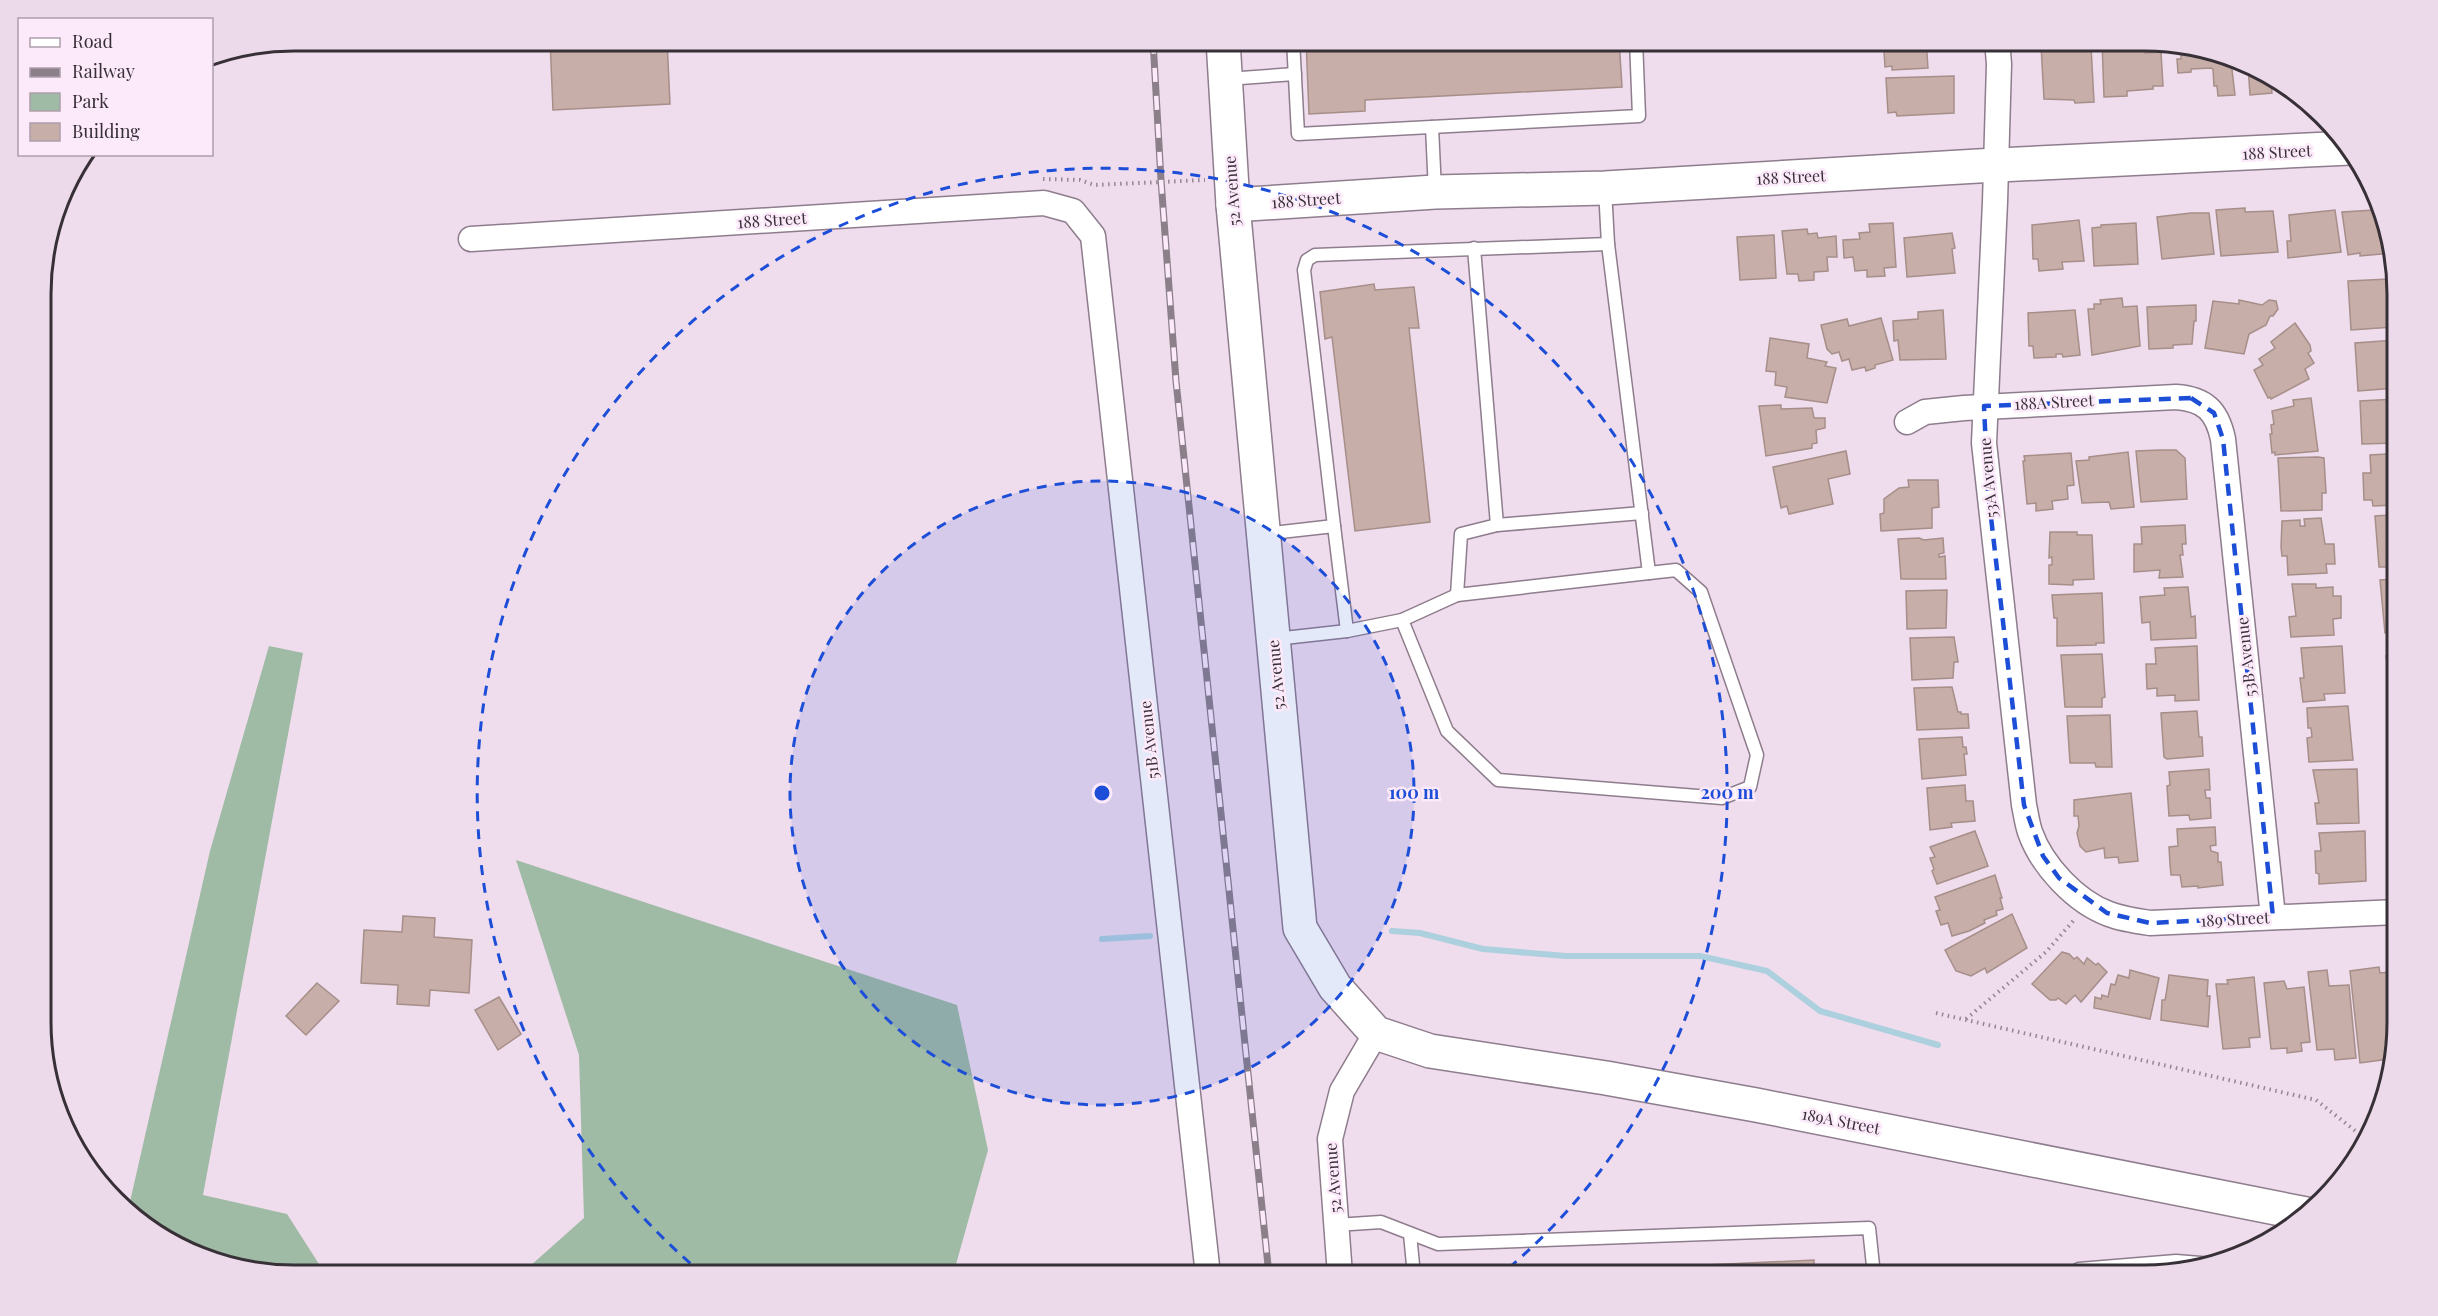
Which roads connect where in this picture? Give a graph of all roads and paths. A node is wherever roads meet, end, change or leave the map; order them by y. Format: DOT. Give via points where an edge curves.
graph roads {
  1 [pos="1225,51"];
  2 [pos="1294,51"];
  3 [pos="1636,51"];
  4 [pos="1997,51"];
  5 [pos="1295,74"];
  6 [pos="1226,79"];
  7 [pos="1432,127"];
  8 [pos="2339,149"];
  9 [pos="1994,165"];
  10 [pos="1040,179"];
  11 [pos="1209,179"];
  12 [pos="1605,188"];
  13 [pos="1435,192"];
  14 [pos="1233,205"];
  15 [pos="1072,211"];
  16 [pos="471,239"];
  17 [pos="1608,244"];
  18 [pos="1474,249"];
  19 [pos="2203,404"];
  20 [pos="1984,406"];
  21 [pos="1907,422"];
  22 [pos="1642,513"];
  23 [pos="1497,525"];
  24 [pos="1334,526"];
  25 [pos="1262,534"];
  26 [pos="1649,573"];
  27 [pos="1457,595"];
  28 [pos="1402,620"];
  29 [pos="1347,631"];
  30 [pos="1273,639"];
  31 [pos="2085,900"];
  32 [pos="2387,912"];
  33 [pos="2273,917"];
  34 [pos="1936,1013"];
  35 [pos="1966,1019"];
  36 [pos="1376,1033"];
  37 [pos="2360,1134"];
  38 [pos="2296,1212"];
  39 [pos="1336,1225"];
  40 [pos="1410,1234"];
  41 [pos="2184,1262"];
  42 [pos="1207,1265"];
  43 [pos="1339,1265"];
  44 [pos="1413,1265"];
  45 [pos="1873,1265"];
  46 [pos="2128,1265"];
  1 -- 6 [label="street, 52 Avenue"];
  2 -- 5 [label="lane"];
  3 -- 7 [label="lane" via="1639,116"];
  4 -- 9 [label="street, 53A Avenue"];
  5 -- 6 [label="lane"];
  5 -- 7 [label="lane" via="1298,134"];
  6 -- 14 [label="street, 52 Avenue"];
  7 -- 13 [label="lane"];
  8 -- 9 [label="street, 188 Street"];
  9 -- 12 [label="street, 188 Street"];
  9 -- 20 [label="street, 53A Avenue"];
  10 -- 11 [label="path" via="1080,180 1094,185"];
  12 -- 13 [label="street, 188 Street"];
  12 -- 17 [label="lane"];
  13 -- 14 [label="street, 188 Street"];
  14 -- 25 [label="street, 52 Avenue"];
  15 -- 16 [label="street, 188 Street" via="1044,203"];
  15 -- 42 [label="street, 51B Avenue" via="1093,236"];
  17 -- 18 [label="lane"];
  17 -- 22 [label="lane"];
  18 -- 23 [label="lane"];
  18 -- 24 [label="lane" via="1314,255 1307,260 1304,270"];
  19 -- 20 [label="street, 188A Street" via="2176,397"];
  19 -- 33 [label="street, 53B Avenue" via="2217,419 2223,439"];
  20 -- 21 [label="street, 188A Street" via="1925,412"];
  20 -- 31 [label="street, 53A Avenue" via="1988,491 2024,805 2030,833 2043,856 2059,878"];
  22 -- 23 [label="lane"];
  22 -- 26 [label="lane"];
  23 -- 27 [label="lane" via="1461,534"];
  24 -- 25 [label="lane"];
  24 -- 29 [label="lane"];
  25 -- 30 [label="street, 52 Avenue"];
  26 -- 27 [label="lane"];
  26 -- 28 [label="lane" via="1676,570 1701,592 1758,755 1750,787 1722,798 1498,780 1447,731"];
  27 -- 28 [label="lane"];
  28 -- 29 [label="lane"];
  29 -- 30 [label="lane"];
  30 -- 36 [label="street, 52 Avenue" via="1300,928 1335,987"];
  31 -- 33 [label="street, 189 Street" via="2107,913 2150,923"];
  31 -- 35 [label="path" via="2046,952"];
  32 -- 33 [label="street, 189 Street"];
  34 -- 35 [label="path"];
  35 -- 37 [label="path" via="2316,1100"];
  36 -- 38 [label="street, 189A Street" via="1430,1051 1813,1116"];
  36 -- 39 [label="street, 52 Avenue" via="1342,1091 1331,1130"];
  39 -- 40 [label="lane" via="1381,1222"];
  39 -- 43 [label="street, 52 Avenue"];
  40 -- 44 [label="lane"];
  40 -- 45 [label="lane" via="1438,1244 1869,1228"];
  41 -- 46 [label="lane"];
}
